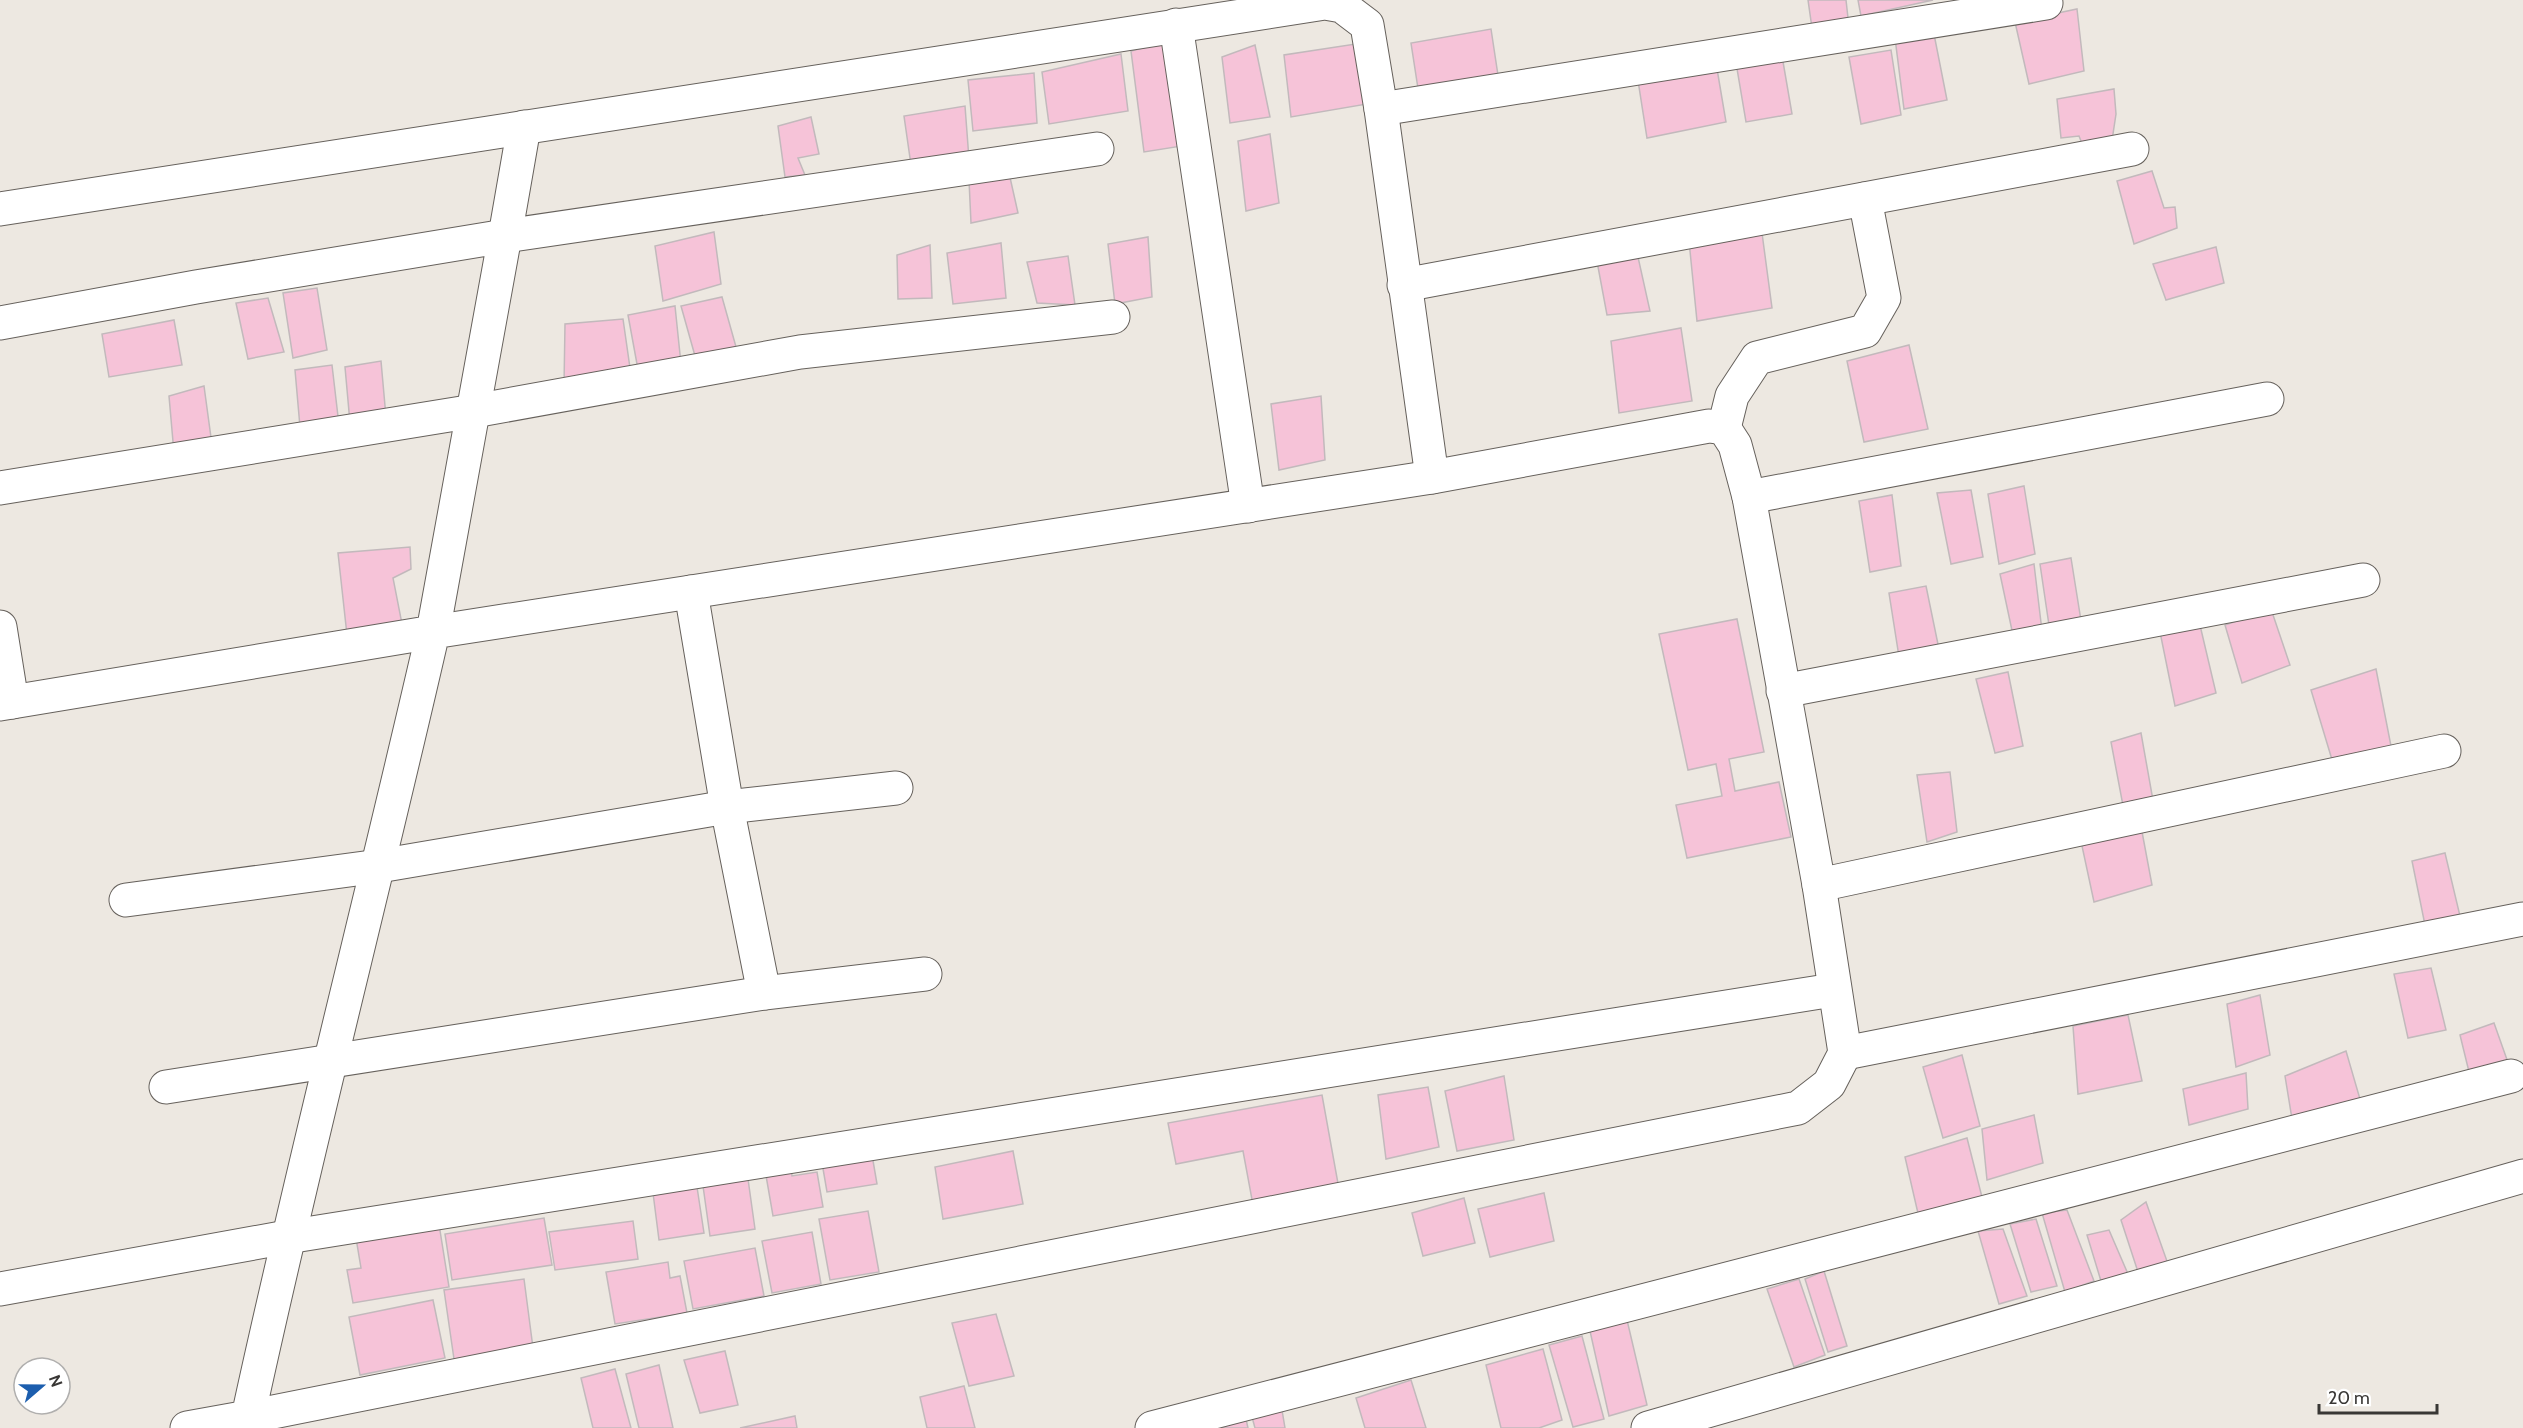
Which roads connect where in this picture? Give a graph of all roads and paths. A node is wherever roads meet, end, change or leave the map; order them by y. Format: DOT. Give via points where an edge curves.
graph roads {
  1 [pos="2046,3"];
  2 [pos="1176,25"];
  3 [pos="1381,109"];
  4 [pos="524,127"];
  5 [pos="1097,149"];
  6 [pos="2132,149"];
  7 [pos="1865,199"];
  8 [pos="0,209"];
  9 [pos="505,236"];
  10 [pos="1404,285"];
  11 [pos="1113,317"];
  12 [pos="0,323"];
  13 [pos="2267,399"];
  14 [pos="474,411"];
  15 [pos="1724,428"];
  16 [pos="1432,477"];
  17 [pos="0,488"];
  18 [pos="1749,497"];
  19 [pos="1248,506"];
  20 [pos="2362,580"];
  21 [pos="691,592"];
  22 [pos="0,627"];
  23 [pos="434,632"];
  24 [pos="1783,691"];
  25 [pos="6,703"];
  26 [pos="2444,751"];
  27 [pos="896,788"];
  28 [pos="727,807"];
  29 [pos="379,866"];
  30 [pos="1819,885"];
  31 [pos="126,900"];
  32 [pos="2523,919"];
  33 [pos="925,974"];
  34 [pos="1833,990"];
  35 [pos="764,993"];
  36 [pos="1845,1053"];
  37 [pos="330,1063"];
  38 [pos="2511,1076"];
  39 [pos="166,1087"];
  40 [pos="2523,1176"];
  41 [pos="287,1237"];
  42 [pos="0,1289"];
  43 [pos="246,1422"];
  44 [pos="187,1428"];
  45 [pos="1152,1428"];
  46 [pos="1648,1428"];
  1 -- 3 [label="street"];
  2 -- 3 [label="street" via="1325,3 1342,6 1367,25"];
  2 -- 4 [label="street"];
  2 -- 19 [label="street"];
  3 -- 10 [label="street"];
  4 -- 8 [label="street"];
  4 -- 9 [label="street"];
  5 -- 9 [label="street"];
  6 -- 7 [label="street"];
  7 -- 10 [label="street"];
  7 -- 15 [label="street" via="1884,298 1865,331 1757,358 1732,396"];
  9 -- 12 [label="street"];
  9 -- 14 [label="street"];
  10 -- 16 [label="street"];
  11 -- 14 [label="street" via="800,352"];
  13 -- 18 [label="street"];
  14 -- 17 [label="street"];
  14 -- 23 [label="street"];
  15 -- 16 [label="street" via="1709,426"];
  15 -- 18 [label="street" via="1735,445"];
  16 -- 19 [label="street"];
  18 -- 24 [label="street"];
  19 -- 21 [label="street"];
  20 -- 24 [label="street"];
  21 -- 23 [label="street"];
  21 -- 28 [label="street"];
  22 -- 25 [label="street"];
  23 -- 25 [label="street"];
  23 -- 29 [label="street"];
  24 -- 30 [label="street"];
  26 -- 30 [label="street"];
  27 -- 28 [label="street"];
  28 -- 29 [label="street"];
  28 -- 35 [label="street"];
  29 -- 31 [label="street"];
  29 -- 37 [label="street"];
  30 -- 34 [label="street"];
  32 -- 36 [label="street"];
  33 -- 35 [label="street"];
  34 -- 36 [label="street"];
  34 -- 41 [label="street"];
  35 -- 37 [label="street"];
  36 -- 43 [label="street" via="1829,1083 1798,1108"];
  37 -- 39 [label="street"];
  37 -- 41 [label="street"];
  38 -- 45 [label="street"];
  40 -- 46 [label="street"];
  41 -- 42 [label="street"];
  41 -- 43 [label="street"];
  43 -- 44 [label="street"];
}
